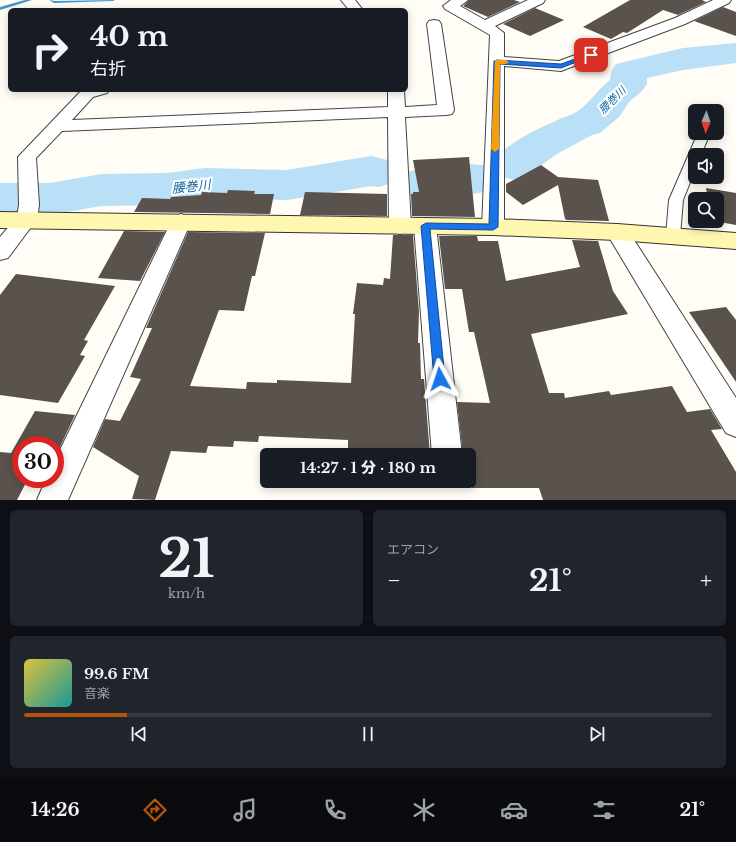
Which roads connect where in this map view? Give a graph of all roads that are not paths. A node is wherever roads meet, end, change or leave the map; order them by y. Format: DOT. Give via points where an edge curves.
graph roads {
  1 [pos="348,0"];
  2 [pos="461,0"];
  3 [pos="538,0"];
  4 [pos="724,0"];
  5 [pos="354,8"];
  6 [pos="434,24"];
  7 [pos="485,26"];
  8 [pos="497,61"];
  9 [pos="94,92"];
  10 [pos="396,92"];
  11 [pos="397,112"];
  12 [pos="56,126"];
  13 [pos="701,140"];
  14 [pos="28,206"];
  15 [pos="0,220"];
  16 [pos="181,222"];
  17 [pos="400,226"];
  18 [pos="426,226"];
  19 [pos="493,227"];
  20 [pos="617,232"];
  21 [pos="673,236"];
  22 [pos="736,241"];
  23 [pos="0,252"];
  24 [pos="727,393"];
  25 [pos="736,423"];
  26 [pos="446,448"];
  27 [pos="52,500"];
  1 -- 5 [label="street"];
  2 -- 7 [label="street" via="450,6"];
  3 -- 7 [label="street"];
  4 -- 8 [label="street" via="680,22 561,66"];
  6 -- 11 [label="street" via="446,110"];
  7 -- 8 [label="street" via="498,33"];
  8 -- 19 [label="street"];
  9 -- 12 [label="street" via="87,94"];
  10 -- 11 [label="street"];
  11 -- 12 [label="street"];
  11 -- 17 [label="street"];
  12 -- 14 [label="street" via="27,157"];
  13 -- 21 [label="lane" via="676,200"];
  14 -- 15 [label="street"];
  14 -- 16 [label="street"];
  14 -- 23 [label="street"];
  16 -- 17 [label="street"];
  16 -- 27 [label="street"];
  17 -- 18 [label="street"];
  18 -- 19 [label="street"];
  18 -- 26 [label="street"];
  19 -- 20 [label="street"];
  20 -- 21 [label="street"];
  20 -- 24 [label="street"];
  21 -- 22 [label="street"];
  24 -- 25 [label="street"];
}
